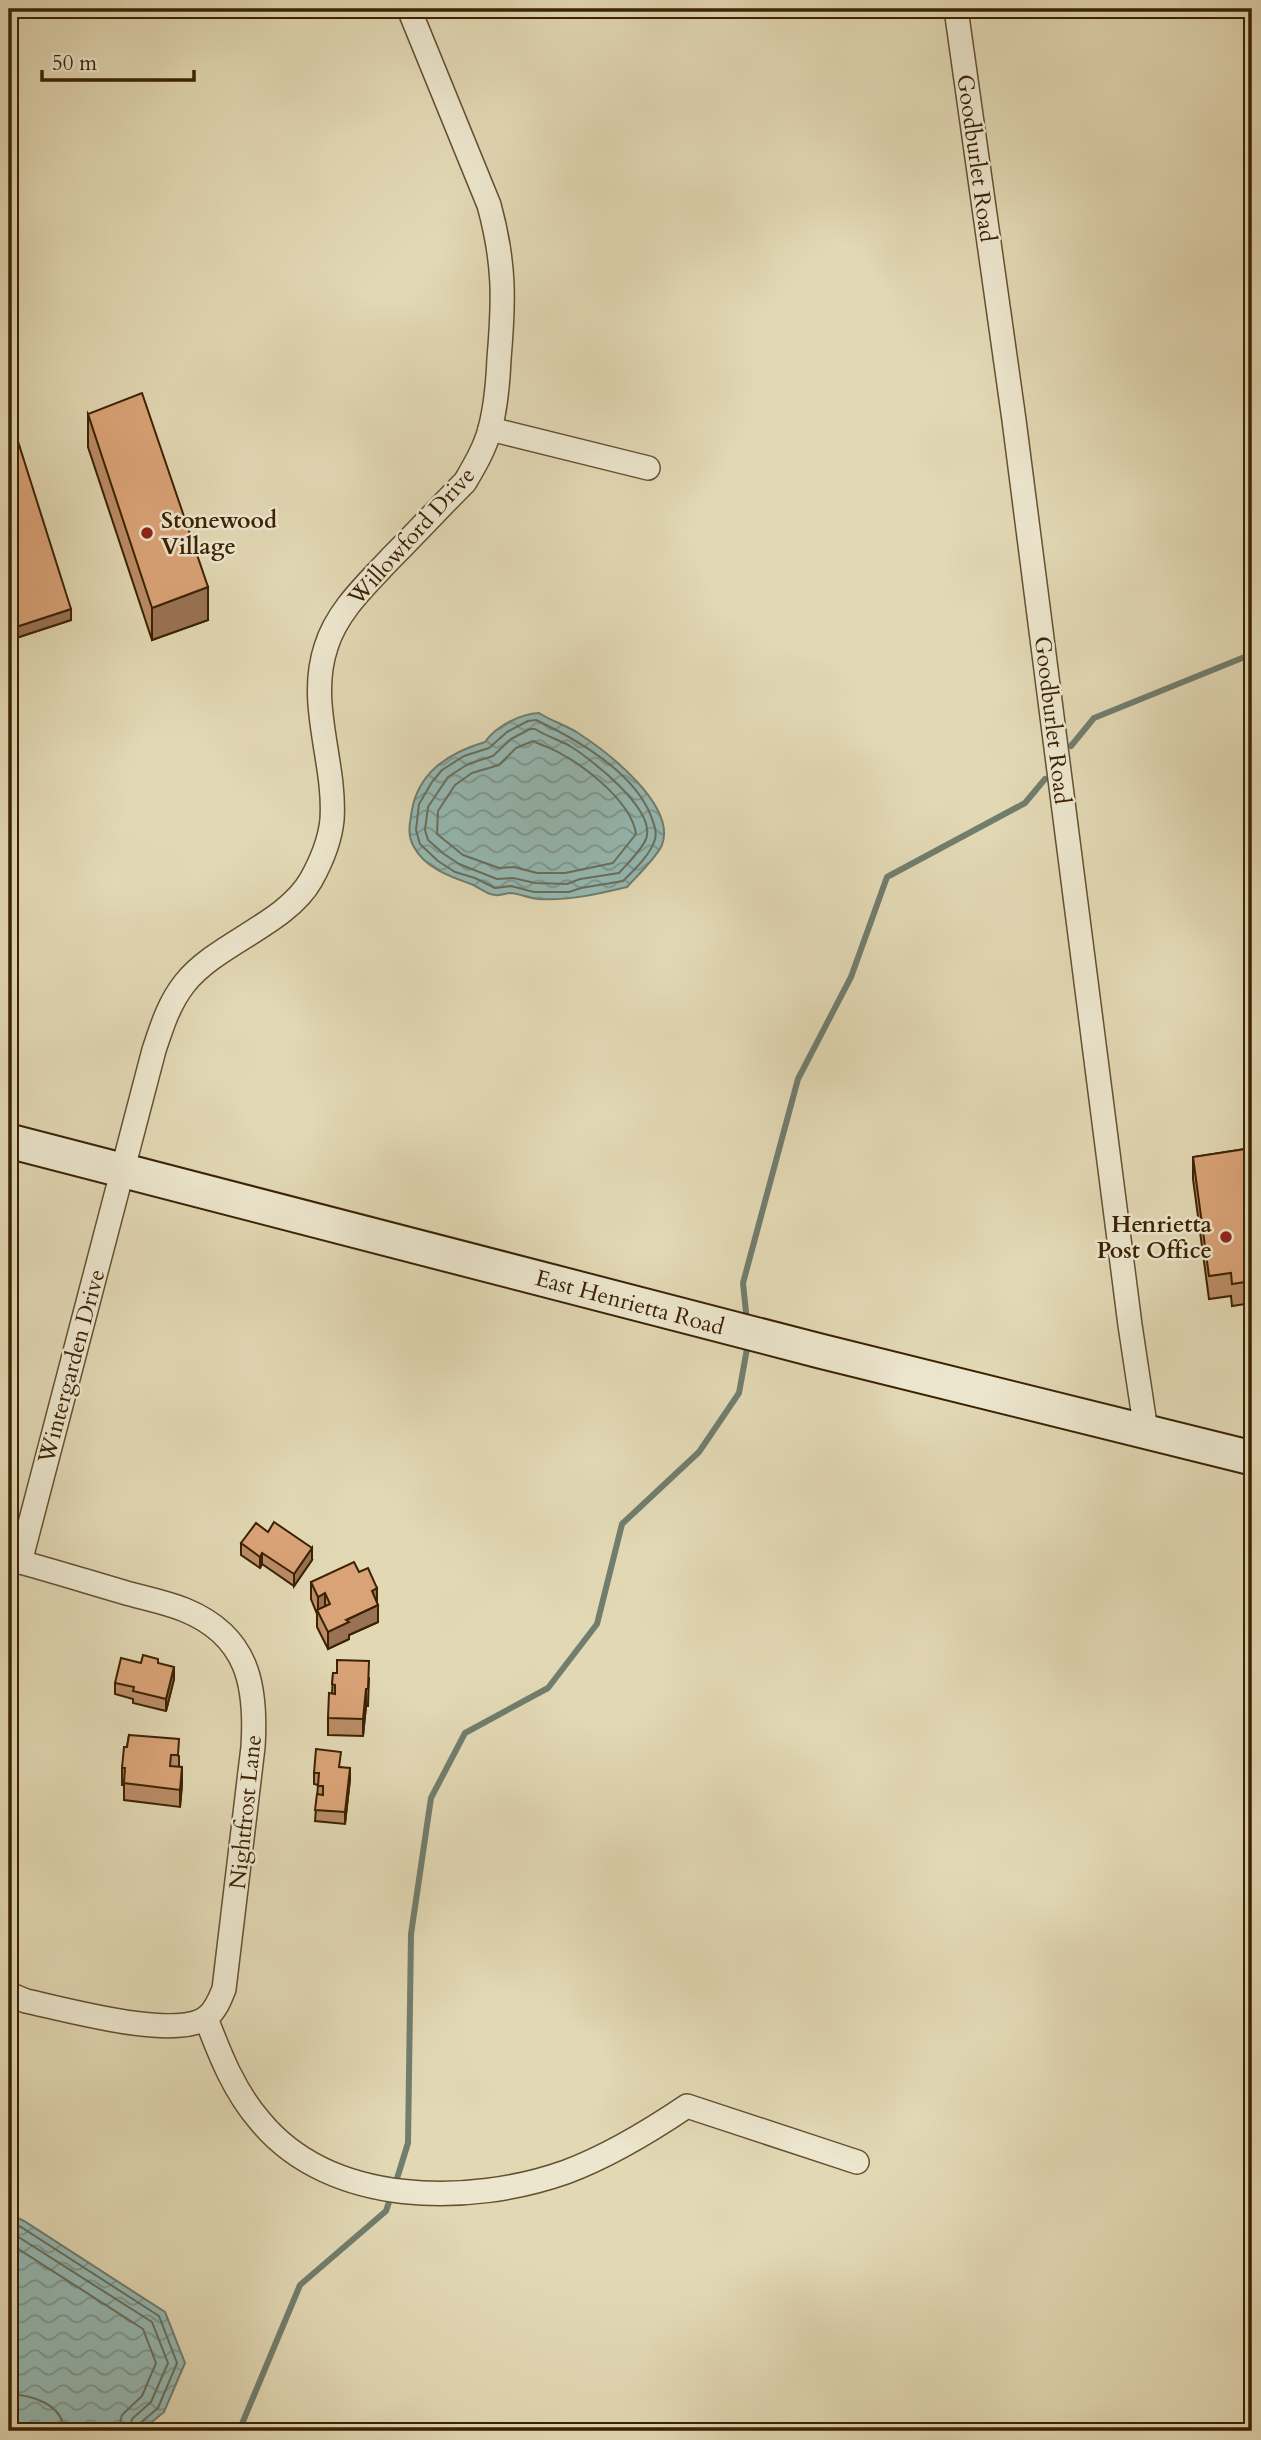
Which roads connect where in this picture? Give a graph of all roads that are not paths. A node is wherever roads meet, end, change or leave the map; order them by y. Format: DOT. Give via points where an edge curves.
graph roads {
  1 [pos="409,9"];
  2 [pos="956,9"];
  3 [pos="490,429"];
  4 [pos="648,468"];
  5 [pos="9,1141"];
  6 [pos="123,1170"];
  7 [pos="1146,1431"];
  8 [pos="1252,1458"];
  9 [pos="14,1561"];
  10 [pos="9,1994"];
  11 [pos="206,2018"];
  12 [pos="857,2162"];
  1 -- 3 [label="street, Willowford Drive" via="496,231 504,292"];
  2 -- 7 [label="street, Goodburlet Road"];
  3 -- 4 [label="street"];
  3 -- 6 [label="street, Willowford Drive" via="465,482 355,596 338,620 326,645 318,694 332,795 332,823 323,857 310,883 294,900 202,967 167,1010"];
  5 -- 6 [label="main road, East Henrietta Road"];
  6 -- 7 [label="main road, East Henrietta Road"];
  6 -- 9 [label="street, Wintergarden Drive"];
  7 -- 8 [label="main road, East Henrietta Road"];
  9 -- 11 [label="street, Nightfrost Lane" via="185,1610 230,1640 245,1664 255,1714 253,1747 224,1989"];
  10 -- 11 [label="street" via="140,2024 189,2025"];
  11 -- 12 [label="street" via="238,2092 261,2123 324,2171 365,2185 461,2193 512,2187 567,2171 616,2149 687,2106"];
}
